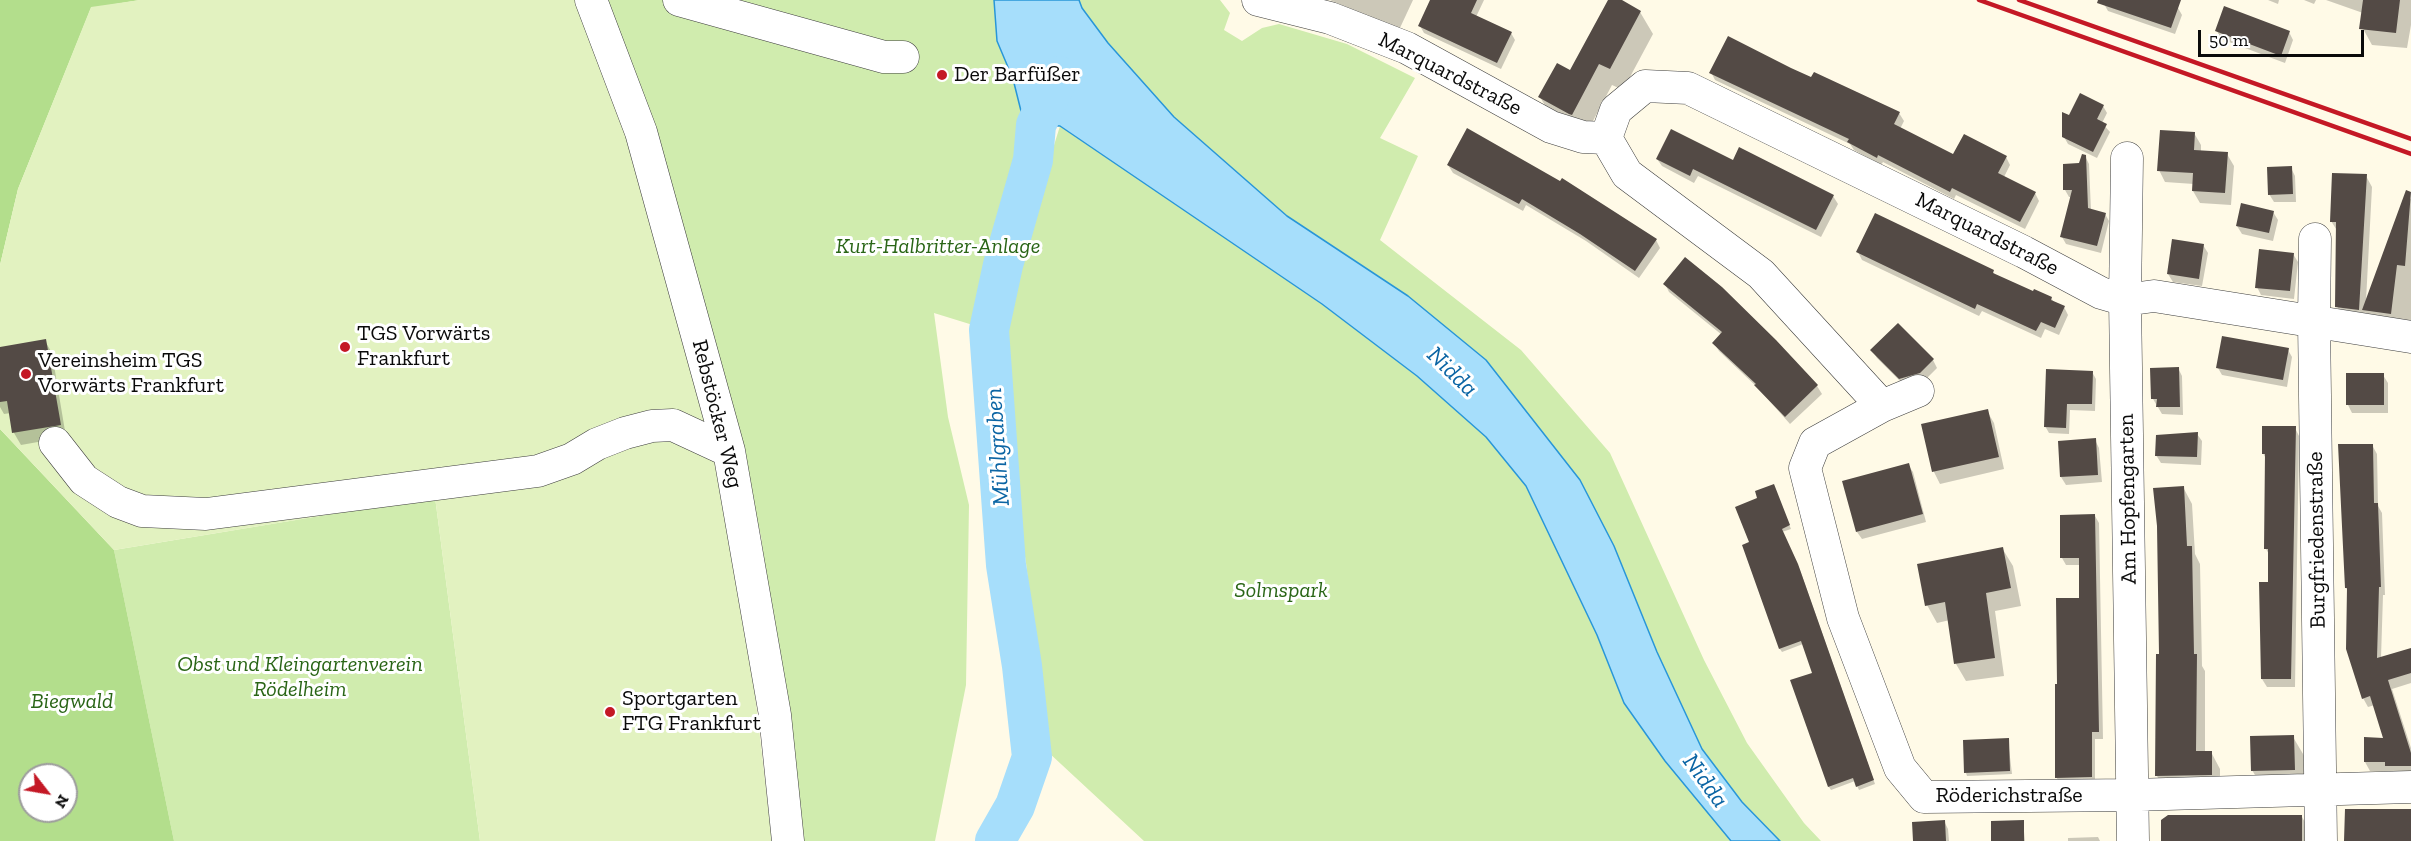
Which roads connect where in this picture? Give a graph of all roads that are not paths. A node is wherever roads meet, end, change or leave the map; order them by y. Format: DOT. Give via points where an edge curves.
graph roads {
  1 [pos="591,0"];
  2 [pos="679,0"];
  3 [pos="1258,0"];
  4 [pos="903,57"];
  5 [pos="1606,138"];
  6 [pos="2127,158"];
  7 [pos="2315,239"];
  8 [pos="2125,300"];
  9 [pos="2314,322"];
  10 [pos="2411,337"];
  11 [pos="1918,391"];
  12 [pos="1882,406"];
  13 [pos="55,443"];
  14 [pos="729,451"];
  15 [pos="2411,787"];
  16 [pos="2321,789"];
  17 [pos="2132,795"];
  18 [pos="788,841"];
  19 [pos="2133,841"];
  20 [pos="2321,841"];
  1 -- 14 [label="street, Rebstöcker Weg" via="641,132"];
  2 -- 4 [label="street" via="885,57"];
  3 -- 5 [label="street, Marquardstraße" via="1330,18 1396,44 1551,127 1583,137"];
  5 -- 8 [label="street, Marquardstraße" via="1616,110 1646,86 1688,88 2102,293"];
  5 -- 12 [label="street" via="1627,174 1761,274"];
  6 -- 8 [label="street, Am Hopfengarten"];
  7 -- 9 [label="street, Burgfriedenstraße"];
  8 -- 9 [label="street, Marquardstraße" via="2154,296"];
  8 -- 17 [label="street, Am Hopfengarten"];
  9 -- 10 [label="street, Marquardstraße"];
  9 -- 16 [label="street, Burgfriedenstraße"];
  11 -- 12 [label="street"];
  12 -- 17 [label="street, Röderichstraße" via="1815,443 1805,468 1843,618 1900,768 1924,797"];
  13 -- 14 [label="street" via="84,480 118,502 142,511 206,514 538,471 572,459 597,444 652,426 673,425"];
  14 -- 18 [label="street, Rebstöcker Weg" via="775,715"];
  15 -- 16 [label="street, Röderichstraße"];
  16 -- 17 [label="street, Röderichstraße"];
  16 -- 20 [label="street, Burgfriedenstraße"];
  17 -- 19 [label="street, Am Hopfengarten"];
}
